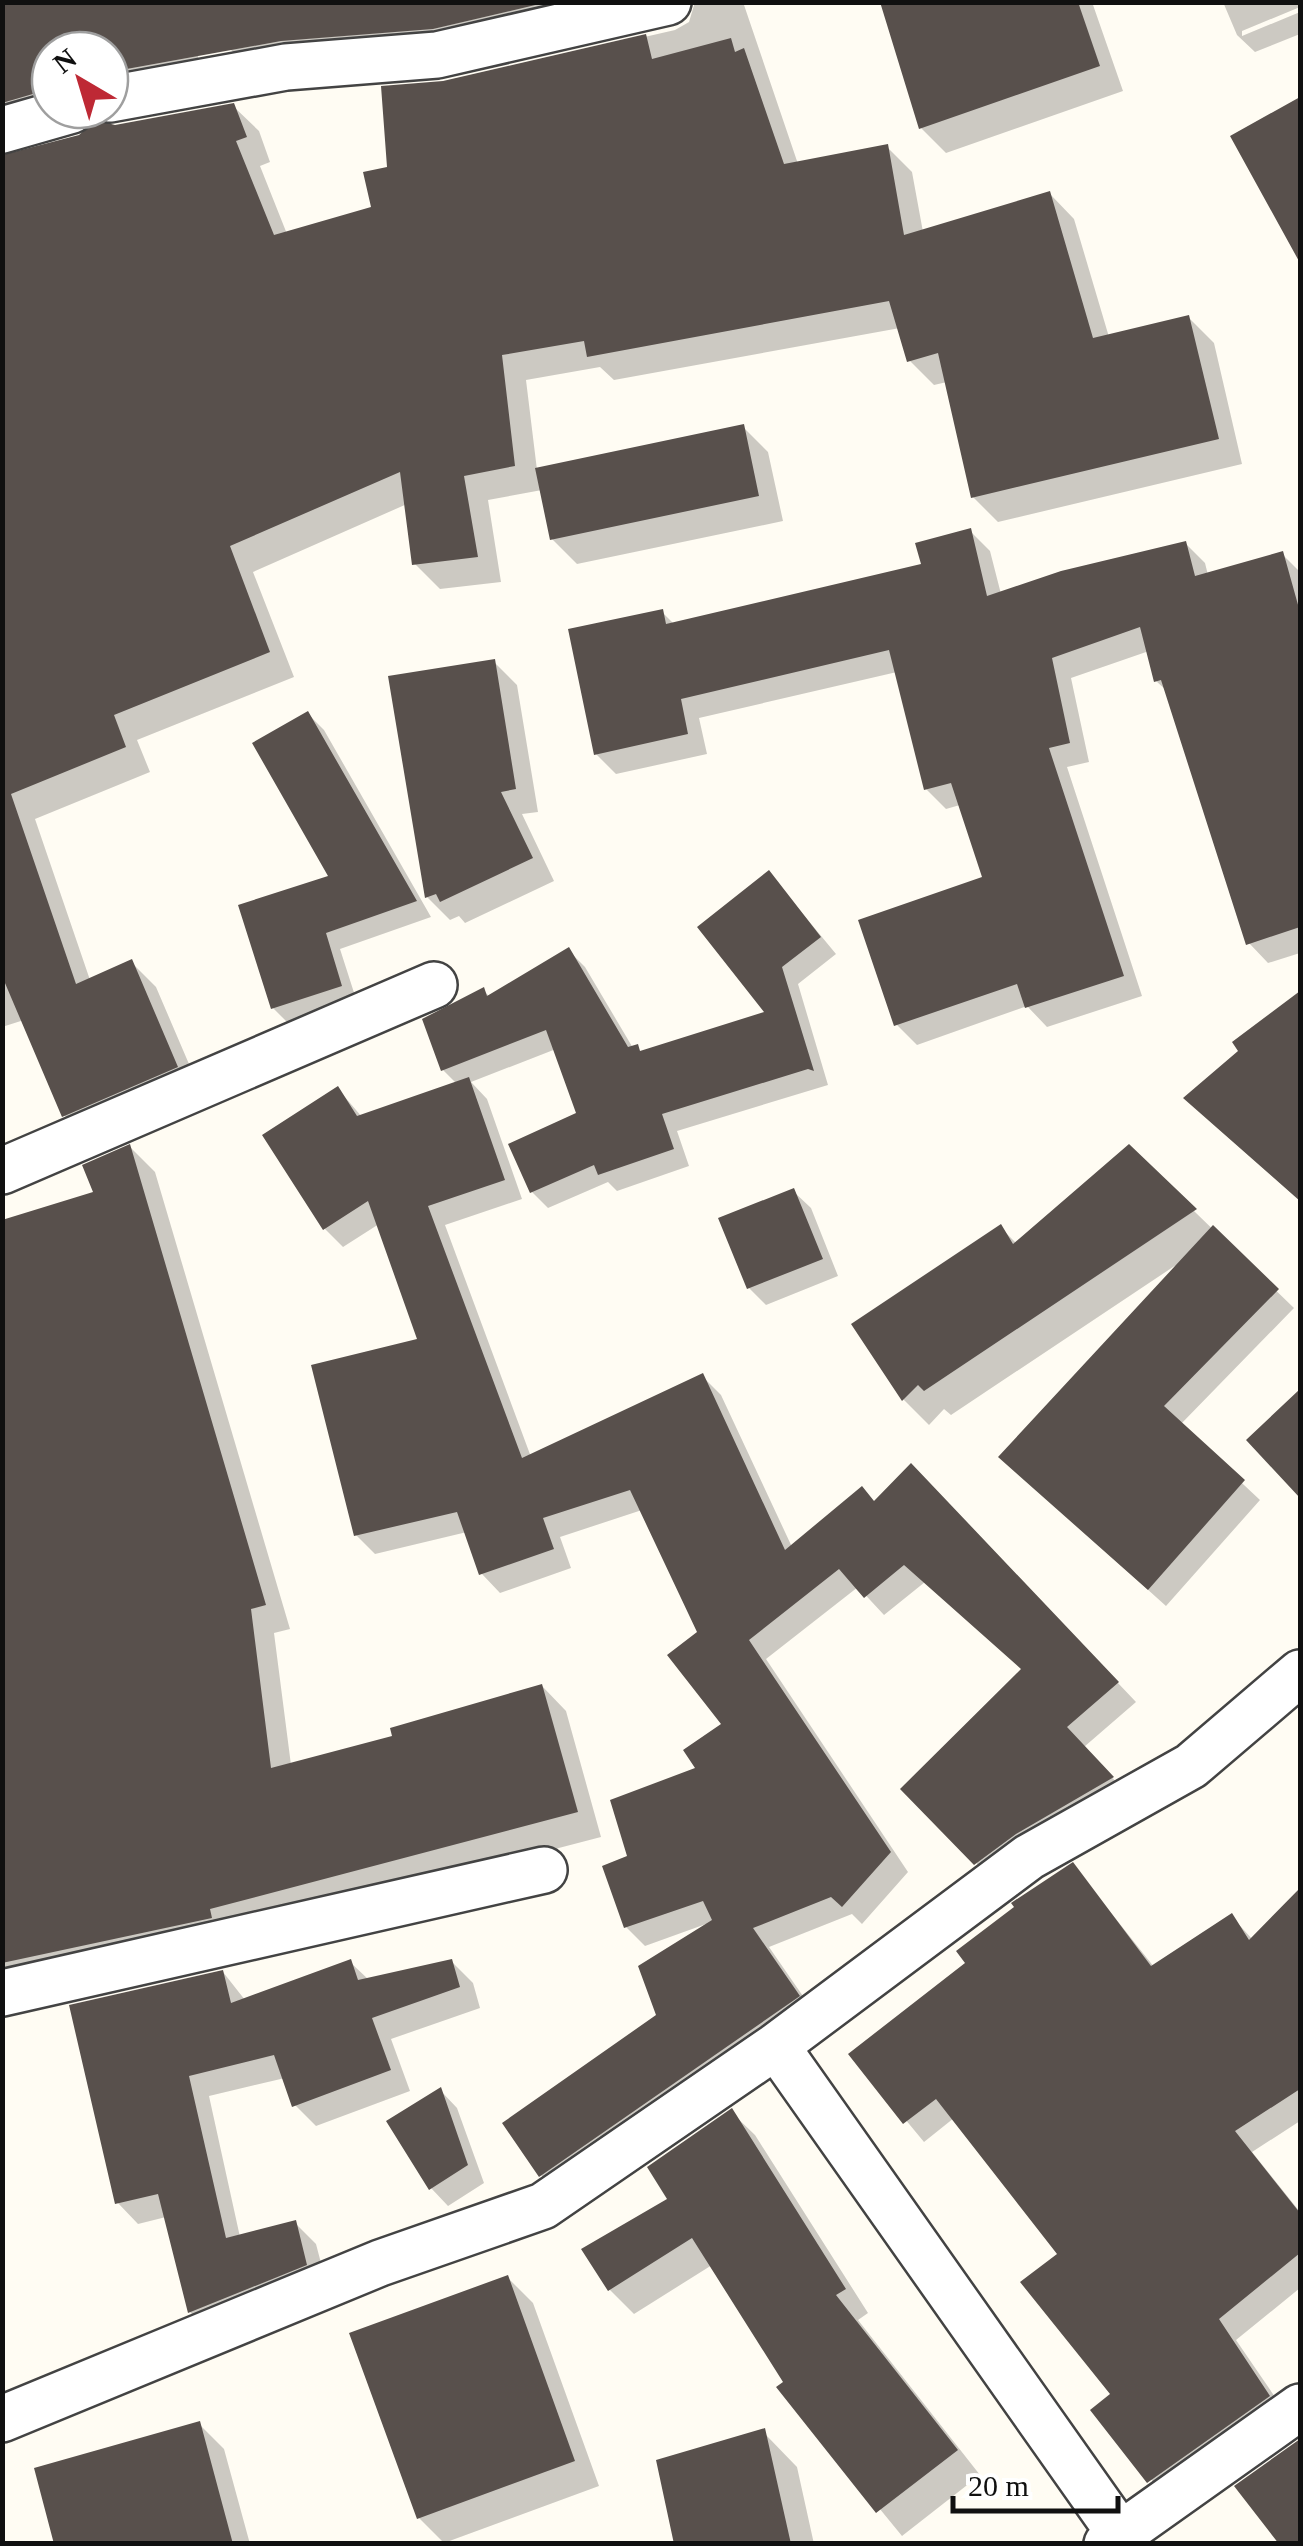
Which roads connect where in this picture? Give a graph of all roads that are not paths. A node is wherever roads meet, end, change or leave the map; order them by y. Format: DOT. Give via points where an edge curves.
graph roads {
  1 [pos="668,2"];
  2 [pos="130,95"];
  3 [pos="30,122"];
  4 [pos="2,130"];
  5 [pos="434,986"];
  6 [pos="2,1171"];
  7 [pos="1300,1673"];
  8 [pos="544,1870"];
  9 [pos="2,1994"];
  10 [pos="776,2046"];
  11 [pos="1300,2407"];
  12 [pos="2,2419"];
  13 [pos="1113,2538"];
  1 -- 2 [label="street" via="437,55 286,67"];
  3 -- 4 [label="street"];
  5 -- 6 [label="street"];
  7 -- 10 [label="street" via="1191,1766 1029,1857"];
  8 -- 9 [label="street"];
  10 -- 12 [label="street" via="543,2206 380,2263"];
  10 -- 13 [label="street"];
  11 -- 13 [label="street"];
}
